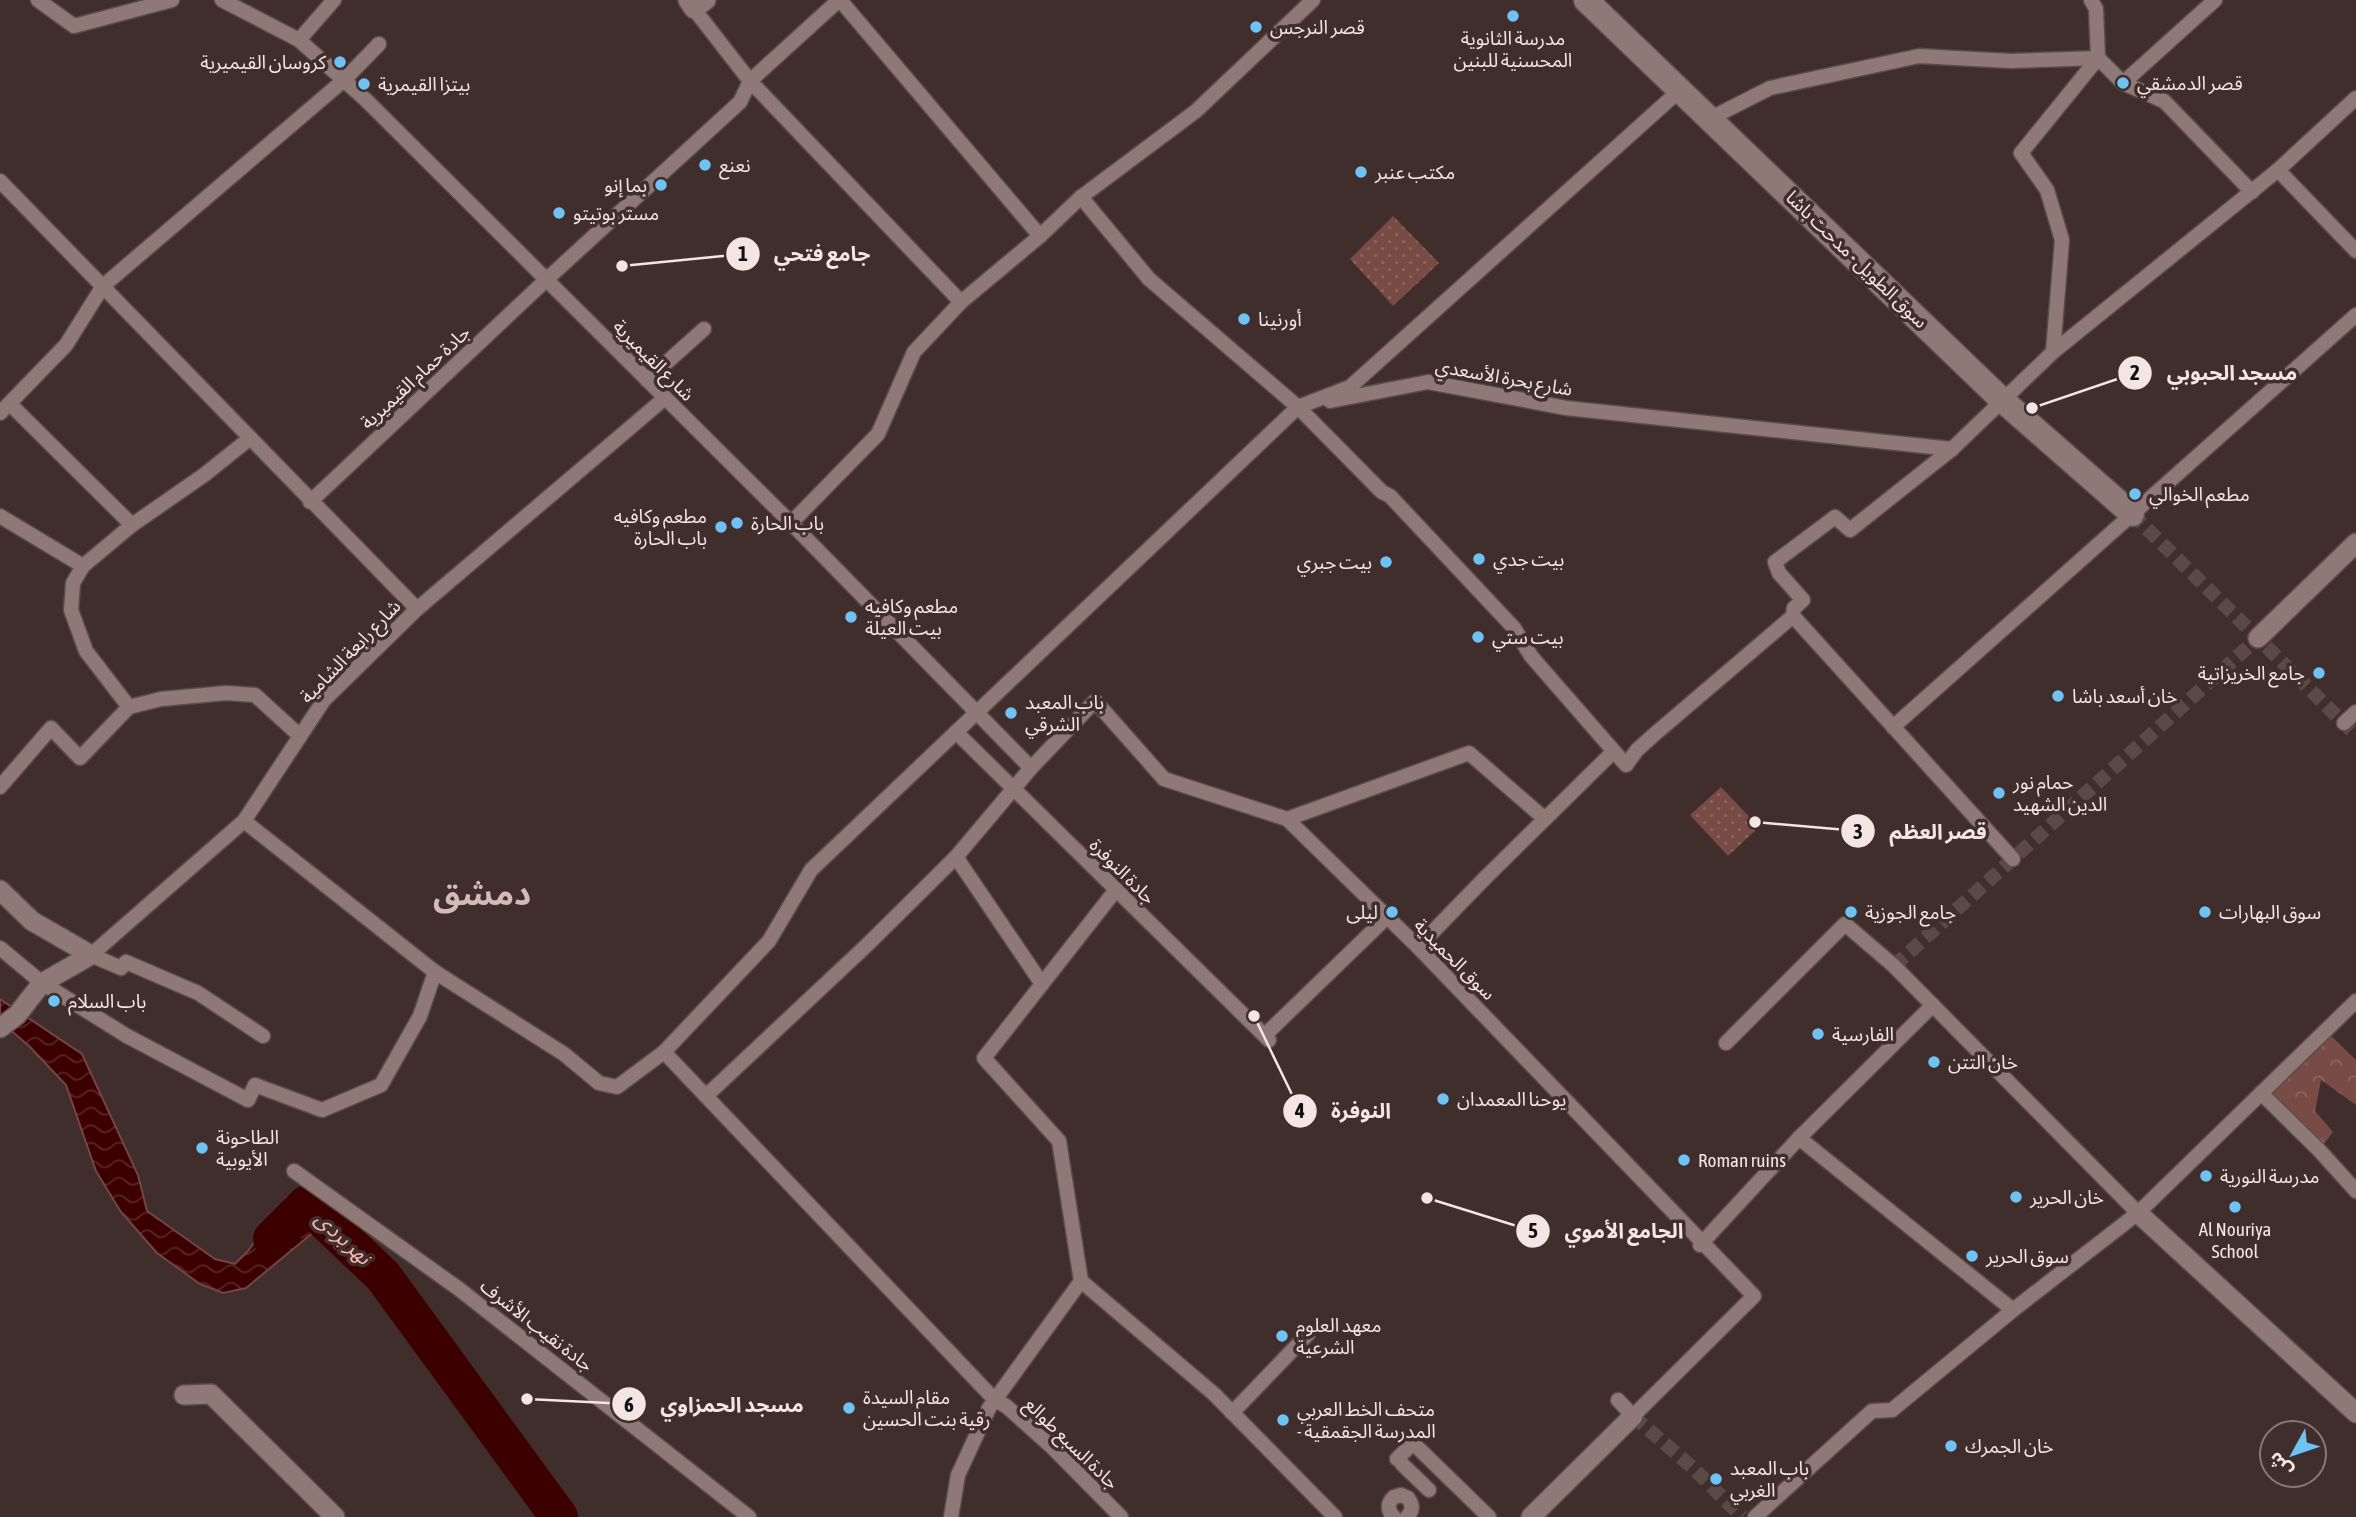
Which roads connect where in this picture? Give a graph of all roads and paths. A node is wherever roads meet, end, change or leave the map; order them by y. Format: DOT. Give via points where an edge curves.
graph roads {
  1 [pos="38,0"];
  2 [pos="172,0"];
  3 [pos="222,0"];
  4 [pos="334,0"];
  5 [pos="839,0"];
  6 [pos="1313,0"];
  7 [pos="1586,0"];
  8 [pos="2091,0"];
  9 [pos="2215,0"];
  10 [pos="696,3"];
  11 [pos="299,40"];
  12 [pos="379,44"];
  13 [pos="2098,58"];
  14 [pos="344,80"];
  15 [pos="750,81"];
  16 [pos="2123,83"];
  17 [pos="1680,90"];
  18 [pos="2356,98"];
  19 [pos="1711,118"];
  20 [pos="2278,170"];
  21 [pos="0,181"];
  22 [pos="2252,192"];
  23 [pos="1080,197"];
  24 [pos="1040,236"];
  25 [pos="2356,251"];
  26 [pos="546,280"];
  27 [pos="103,286"];
  28 [pos="961,302"];
  29 [pos="2356,315"];
  30 [pos="704,329"];
  31 [pos="2053,352"];
  32 [pos="647,380"];
  33 [pos="665,398"];
  34 [pos="2002,400"];
  35 [pos="1298,407"];
  36 [pos="5,408"];
  37 [pos="249,439"];
  38 [pos="1952,449"];
  39 [pos="310,502"];
  40 [pos="2132,514"];
  41 [pos="0,516"];
  42 [pos="791,523"];
  43 [pos="132,525"];
  44 [pos="2356,543"];
  45 [pos="83,566"];
  46 [pos="417,609"];
  47 [pos="1793,616"];
  48 [pos="2259,638"];
  49 [pos="130,707"];
  50 [pos="2356,712"];
  51 [pos="978,713"];
  52 [pos="2344,723"];
  53 [pos="1893,727"];
  54 [pos="956,732"];
  55 [pos="300,736"];
  56 [pos="1613,752"];
  57 [pos="1031,768"];
  58 [pos="0,787"];
  59 [pos="1012,788"];
  60 [pos="1287,819"];
  61 [pos="1545,819"];
  62 [pos="244,821"];
  63 [pos="956,857"];
  64 [pos="2012,859"];
  65 [pos="0,890"];
  66 [pos="1115,891"];
  67 [pos="1386,918"];
  68 [pos="1418,947"];
  69 [pos="0,948"];
  70 [pos="91,955"];
  71 [pos="435,972"];
  72 [pos="42,983"];
  73 [pos="1042,984"];
  74 [pos="2356,1002"];
  75 [pos="1933,1005"];
  76 [pos="0,1028"];
  77 [pos="263,1037"];
  78 [pos="1726,1043"];
  79 [pos="664,1052"];
  80 [pos="2261,1094"];
  81 [pos="706,1096"];
  82 [pos="1799,1138"];
  83 [pos="294,1171"];
  84 [pos="2356,1191"];
  85 [pos="2138,1213"];
  86 [pos="1701,1244"];
  87 [pos="1081,1282"];
  88 [pos="2013,1310"];
  89 [pos="1308,1334"];
  90 [pos="184,1395"];
  91 [pos="995,1400"];
  92 [pos="1618,1400"];
  93 [pos="1232,1413"];
  94 [pos="2356,1413"];
  95 [pos="1633,1416"];
  96 [pos="1408,1498"];
  97 [pos="1391,1516"];
  98 [pos="335,1517"];
  99 [pos="749,1517"];
  100 [pos="951,1517"];
  101 [pos="1121,1517"];
  102 [pos="1335,1517"];
  103 [pos="1407,1517"];
  104 [pos="1489,1517"];
  105 [pos="1531,1517"];
  106 [pos="1755,1517"];
  1 -- 2 [label="street" via="74,26"];
  3 -- 11 [label="street, شارع القيميرية"];
  4 -- 11 [label="street"];
  5 -- 15 [label="street, جادة حمام القيميرية"];
  5 -- 24 [label="street"];
  6 -- 23 [label="street" via="1196,111"];
  7 -- 17 [label="street, سوق الطويل - مدحت باشا"];
  8 -- 13 [label="street" via="2096,9"];
  9 -- 16 [label="street"];
  10 -- 15 [label="street"];
  11 -- 14 [label="street, شارع القيميرية"];
  12 -- 14 [label="street"];
  13 -- 16 [label="street"];
  13 -- 19 [label="street" via="2011,61 1919,56 1770,88"];
  13 -- 31 [label="street" via="2021,153 2047,190 2062,240"];
  14 -- 26 [label="street, شارع القيميرية"];
  14 -- 27 [label="street"];
  15 -- 26 [label="street, جادة حمام القيميرية" via="740,102"];
  15 -- 28 [label="street"];
  16 -- 22 [label="street" via="2164,101"];
  17 -- 19 [label="street, سوق الطويل - مدحت باشا"];
  17 -- 35 [label="street" via="1350,387"];
  18 -- 20 [label="street"];
  19 -- 34 [label="street, سوق الطويل - مدحت باشا"];
  20 -- 22 [label="street"];
  20 -- 25 [label="street"];
  21 -- 27 [label="street"];
  22 -- 31 [label="street"];
  23 -- 24 [label="street"];
  23 -- 35 [label="street" via="1149,279"];
  24 -- 28 [label="street"];
  26 -- 32 [label="street, شارع القيميرية"];
  26 -- 39 [label="street, جادة حمام القيميرية"];
  27 -- 36 [label="street" via="66,345"];
  27 -- 37 [label="street"];
  28 -- 42 [label="street" via="914,352 878,434"];
  29 -- 40 [label="street"];
  30 -- 32 [label="street"];
  31 -- 34 [label="street"];
  32 -- 33 [label="street, شارع القيميرية"];
  33 -- 42 [label="street, شارع القيميرية"];
  33 -- 46 [label="street, شارع رابعة الشامية"];
  34 -- 38 [label="street"];
  34 -- 40 [label="street, سوق الطويل - مدحت باشا"];
  35 -- 38 [label="street, شارع بحرة الأسعدي" via="1428,382 1566,408"];
  35 -- 51 [label="street"];
  35 -- 56 [label="street" via="1390,496 1514,628 1531,656"];
  36 -- 43 [label="street"];
  37 -- 39 [label="street"];
  37 -- 43 [label="street"];
  38 -- 47 [label="street" via="1850,530 1835,517 1775,562 1803,600"];
  39 -- 46 [label="street"];
  40 -- 53 [label="street"];
  41 -- 45 [label="street"];
  42 -- 51 [label="street, شارع القيميرية"];
  43 -- 45 [label="street"];
  44 -- 48 [label="street"];
  45 -- 49 [label="street" via="73,583 71,610 86,651"];
  46 -- 55 [label="street, شارع رابعة الشامية" via="324,700"];
  47 -- 53 [label="street"];
  47 -- 56 [label="street" via="1656,733 1626,765"];
  49 -- 55 [label="street" via="161,699 255,695"];
  49 -- 58 [label="street" via="80,758 51,727"];
  50 -- 52 [label="street"];
  51 -- 54 [label="street"];
  51 -- 57 [label="street"];
  53 -- 64 [label="street"];
  54 -- 59 [label="street, جادة النوفرة"];
  54 -- 79 [label="street" via="811,870 769,941"];
  55 -- 62 [label="street, شارع رابعة الشامية"];
  56 -- 61 [label="street"];
  57 -- 59 [label="street"];
  57 -- 60 [label="street, سوق الحميدية" via="1095,701 1164,779"];
  59 -- 63 [label="street"];
  59 -- 66 [label="street, جادة النوفرة"];
  60 -- 61 [label="street" via="1469,753"];
  60 -- 67 [label="street, سوق الحميدية"];
  61 -- 68 [label="street"];
  62 -- 70 [label="street, شارع رابعة الشامية"];
  62 -- 71 [label="street"];
  63 -- 73 [label="street"];
  63 -- 81 [label="street"];
  65 -- 70 [label="street" via="32,921"];
  66 -- 67 [label="street, جادة النوفرة" via="1267,1038"];
  66 -- 73 [label="street"];
  67 -- 68 [label="street, سوق الحميدية"];
  68 -- 86 [label="street, سوق الحميدية"];
  69 -- 72 [label="street"];
  70 -- 72 [label="street"];
  70 -- 77 [label="street" via="121,968 126,962 198,993"];
  71 -- 72 [label="street" via="420,1016 381,1085 322,1110 255,1085 248,1100 127,1036"];
  71 -- 79 [label="street" via="564,1054 599,1083 618,1087"];
  72 -- 76 [label="street" via="17,1015"];
  73 -- 87 [label="street" via="984,1058 1059,1141"];
  74 -- 80 [label="street"];
  75 -- 78 [label="street" via="1844,924"];
  75 -- 82 [label="street"];
  75 -- 85 [label="street"];
  79 -- 81 [label="street, جادة السبع طوالع"];
  80 -- 84 [label="street"];
  80 -- 85 [label="street"];
  81 -- 91 [label="street, جادة السبع طوالع"];
  82 -- 86 [label="street"];
  82 -- 88 [label="street"];
  83 -- 99 [label="street, جادة نقيب الأشرف" via="459,1289"];
  85 -- 88 [label="street"];
  85 -- 94 [label="street"];
  86 -- 95 [label="street, سوق الحميدية" via="1754,1296"];
  87 -- 91 [label="street"];
  87 -- 93 [label="street"];
  88 -- 106 [label="street" via="1892,1410 1872,1411"];
  89 -- 93 [label="street"];
  90 -- 98 [label="street" via="211,1394"];
  91 -- 100 [label="street" via="958,1475"];
  91 -- 101 [label="street, جادة السبع طوالع" via="1053,1448"];
  92 -- 95 [label="street"];
  93 -- 102 [label="street"];
  95 -- 105 [label="street"];
  96 -- 97 [label="street" via="1394,1497 1388,1507"];
  96 -- 103 [label="street" via="1412,1509"];
  96 -- 104 [label="street" via="1426,1487 1400,1461 1413,1443"];
}
